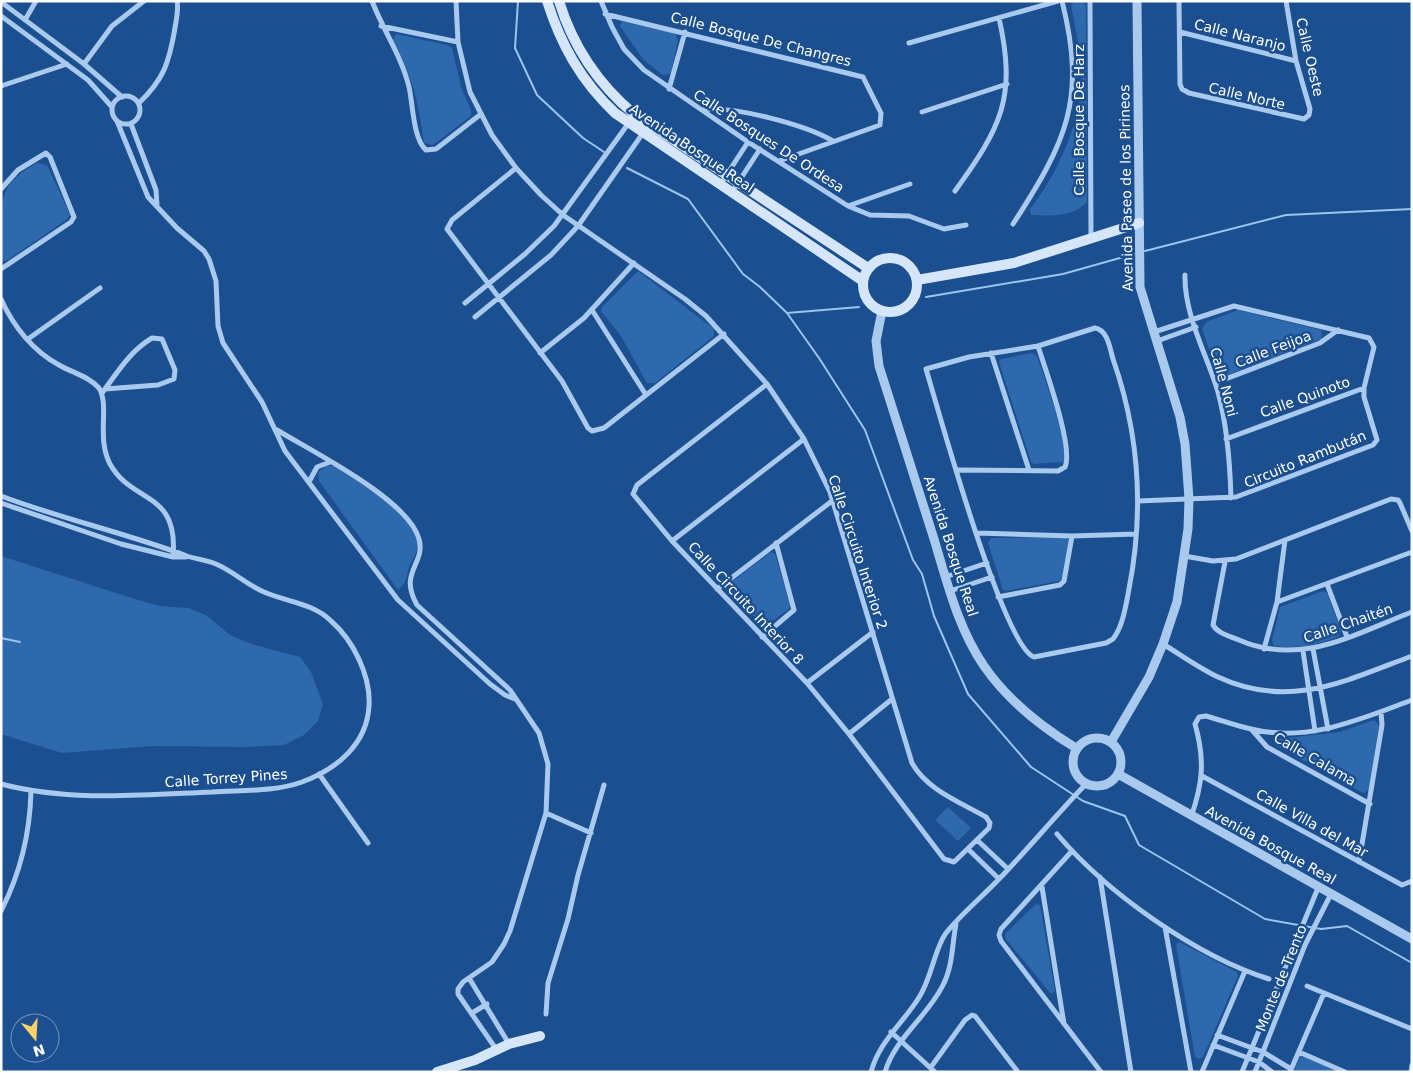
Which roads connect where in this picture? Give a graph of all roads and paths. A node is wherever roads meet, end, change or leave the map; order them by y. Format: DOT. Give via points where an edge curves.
graph roads {
  1 [pos="36,1"];
  2 [pos="144,1"];
  3 [pos="177,1"];
  4 [pos="372,1"];
  5 [pos="456,1"];
  6 [pos="547,1"];
  7 [pos="559,1"];
  8 [pos="601,1"];
  9 [pos="1058,1"];
  10 [pos="1062,1"];
  11 [pos="1090,1"];
  12 [pos="1137,1"];
  13 [pos="1179,1"];
  14 [pos="1286,1"];
  15 [pos="1,2"];
  16 [pos="606,14"];
  17 [pos="1,16"];
  18 [pos="999,18"];
  19 [pos="25,20"];
  20 [pos="381,26"];
  21 [pos="685,32"];
  22 [pos="1180,32"];
  23 [pos="458,42"];
  24 [pos="909,43"];
  25 [pos="1296,61"];
  26 [pos="67,64"];
  27 [pos="84,64"];
  28 [pos="1007,84"];
  29 [pos="1,86"];
  30 [pos="669,89"];
  31 [pos="122,97"];
  32 [pos="139,103"];
  33 [pos="112,107"];
  34 [pos="702,110"];
  35 [pos="922,112"];
  36 [pos="481,114"];
  37 [pos="1307,117"];
  38 [pos="117,121"];
  39 [pos="131,124"];
  40 [pos="628,124"];
  41 [pos="643,133"];
  42 [pos="833,141"];
  43 [pos="748,142"];
  44 [pos="760,149"];
  45 [pos="779,160"];
  46 [pos="516,168"];
  47 [pos="726,175"];
  48 [pos="910,184"];
  49 [pos="720,185"];
  50 [pos="735,188"];
  51 [pos="1,189"];
  52 [pos="955,191"];
  53 [pos="157,205"];
  54 [pos="848,206"];
  55 [pos="563,215"];
  56 [pos="1139,223"];
  57 [pos="1013,224"];
  58 [pos="966,225"];
  59 [pos="578,226"];
  60 [pos="1091,239"];
  61 [pos="634,263"];
  62 [pos="868,268"];
  63 [pos="1,269"];
  64 [pos="1185,275"];
  65 [pos="917,280"];
  66 [pos="863,281"];
  67 [pos="488,284"];
  68 [pos="100,288"];
  69 [pos="500,298"];
  70 [pos="1,299"];
  71 [pos="465,302"];
  72 [pos="592,310"];
  73 [pos="882,311"];
  74 [pos="475,317"];
  75 [pos="1194,320"];
  76 [pos="1196,327"];
  77 [pos="1338,330"];
  78 [pos="724,334"];
  79 [pos="1156,337"];
  80 [pos="28,339"];
  81 [pos="1038,346"];
  82 [pos="540,353"];
  83 [pos="991,354"];
  84 [pos="767,384"];
  85 [pos="1215,384"];
  86 [pos="1364,388"];
  87 [pos="103,390"];
  88 [pos="646,394"];
  89 [pos="277,430"];
  90 [pos="804,439"];
  91 [pos="1226,439"];
  92 [pos="330,462"];
  93 [pos="958,470"];
  94 [pos="1029,470"];
  95 [pos="310,480"];
  96 [pos="1,496"];
  97 [pos="1231,498"];
  98 [pos="1190,499"];
  99 [pos="832,500"];
  100 [pos="1138,500"];
  101 [pos="1,503"];
  102 [pos="1412,531"];
  103 [pos="977,534"];
  104 [pos="1136,534"];
  105 [pos="1072,536"];
  106 [pos="1285,540"];
  107 [pos="672,541"];
  108 [pos="776,543"];
  109 [pos="173,550"];
  110 [pos="1412,552"];
  111 [pos="1184,556"];
  112 [pos="173,557"];
  113 [pos="189,557"];
  114 [pos="1225,562"];
  115 [pos="987,563"];
  116 [pos="945,576"];
  117 [pos="992,578"];
  118 [pos="1326,584"];
  119 [pos="716,589"];
  120 [pos="950,590"];
  121 [pos="998,597"];
  122 [pos="1277,602"];
  123 [pos="1412,612"];
  124 [pos="873,632"];
  125 [pos="762,637"];
  126 [pos="1347,637"];
  127 [pos="1163,644"];
  128 [pos="1264,649"];
  129 [pos="1313,649"];
  130 [pos="1303,651"];
  131 [pos="1412,656"];
  132 [pos="807,683"];
  133 [pos="1320,689"];
  134 [pos="1309,691"];
  135 [pos="515,699"];
  136 [pos="892,699"];
  137 [pos="1412,700"];
  138 [pos="1381,712"];
  139 [pos="1328,729"];
  140 [pos="1252,730"];
  141 [pos="1315,731"];
  142 [pos="849,734"];
  143 [pos="1111,742"];
  144 [pos="1076,748"];
  145 [pos="319,774"];
  146 [pos="1118,774"];
  147 [pos="1202,776"];
  148 [pos="1,784"];
  149 [pos="1086,784"];
  150 [pos="604,785"];
  151 [pos="31,792"];
  152 [pos="1370,804"];
  153 [pos="546,813"];
  154 [pos="1191,817"];
  155 [pos="591,834"];
  156 [pos="1057,834"];
  157 [pos="977,840"];
  158 [pos="368,843"];
  159 [pos="968,850"];
  160 [pos="1072,851"];
  161 [pos="1359,862"];
  162 [pos="950,863"];
  163 [pos="1008,869"];
  164 [pos="1100,877"];
  165 [pos="999,879"];
  166 [pos="1412,881"];
  167 [pos="1042,886"];
  168 [pos="1318,888"];
  169 [pos="1331,894"];
  170 [pos="1,911"];
  171 [pos="1304,921"];
  172 [pos="956,923"];
  173 [pos="1314,925"];
  174 [pos="1165,927"];
  175 [pos="1412,939"];
  176 [pos="1245,971"];
  177 [pos="469,978"];
  178 [pos="1269,979"];
  179 [pos="1307,986"];
  180 [pos="1324,993"];
  181 [pos="486,1004"];
  182 [pos="472,1013"];
  183 [pos="546,1014"];
  184 [pos="1064,1025"];
  185 [pos="1412,1029"];
  186 [pos="891,1032"];
  187 [pos="1218,1035"];
  188 [pos="540,1036"];
  189 [pos="901,1042"];
  190 [pos="509,1044"];
  191 [pos="1213,1045"];
  192 [pos="1252,1048"];
  193 [pos="496,1049"];
  194 [pos="1263,1052"];
  195 [pos="1299,1052"];
  196 [pos="1248,1058"];
  197 [pos="1259,1062"];
  198 [pos="1412,1065"];
  199 [pos="933,1070"];
  200 [pos="1291,1070"];
  201 [pos="437,1072"];
  202 [pos="871,1072"];
  203 [pos="885,1072"];
  204 [pos="1018,1072"];
  205 [pos="1101,1072"];
  206 [pos="1131,1072"];
  207 [pos="1191,1072"];
  208 [pos="1202,1072"];
  209 [pos="1242,1072"];
  210 [pos="1255,1072"];
  211 [pos="1272,1072"];
  212 [pos="1345,1072"];
  213 [pos="1411,1072"];
  1 -- 19 [label="street"];
  2 -- 27 [label="street" via="112,26"];
  3 -- 32 [label="street" via="172,45 165,71"];
  4 -- 20 [label="street"];
  5 -- 23 [label="street, Calle Circuito Interior 2"];
  6 -- 40 [label="main road, Avenida Bosque Real" via="563,46 584,79"];
  7 -- 47 [label="main road, Avenida Bosque Real" via="585,61 614,97 634,114"];
  8 -- 16 [label="street, Calle Bosques De Ordesa"];
  9 -- 18 [label="street"];
  10 -- 57 [label="street" via="1074,62 1067,122 1051,164"];
  11 -- 60 [label="street, Calle Bosque De Harz"];
  12 -- 56 [label="street, Avenida Paseo de los Pirineos"];
  13 -- 22 [label="street"];
  14 -- 25 [label="street, Calle Oeste"];
  15 -- 19 [label="street"];
  16 -- 21 [label="street, Calle Bosque De Changres"];
  16 -- 30 [label="street, Calle Bosques De Ordesa" via="634,61"];
  17 -- 26 [label="street"];
  18 -- 24 [label="street"];
  18 -- 28 [label="street" via="1007,58"];
  19 -- 27 [label="street"];
  20 -- 23 [label="street"];
  20 -- 36 [label="street" via="404,73 418,136 426,150 436,149"];
  21 -- 30 [label="street"];
  21 -- 42 [label="street, Calle Bosque De Changres" via="859,75 868,85 882,114 882,122 877,127"];
  22 -- 25 [label="street, Calle Naranjo"];
  22 -- 37 [label="street, Calle Norte" via="1182,89 1299,119"];
  23 -- 36 [label="street, Calle Circuito Interior 2" via="470,92"];
  25 -- 37 [label="street, Calle Oeste" via="1310,109"];
  26 -- 29 [label="street"];
  26 -- 33 [label="street" via="95,86"];
  27 -- 31 [label="street"];
  28 -- 35 [label="street"];
  28 -- 52 [label="street" via="1004,106 995,130"];
  30 -- 34 [label="street, Calle Bosques De Ordesa"];
  31 -- 32 [label="street" via="132,97"];
  31 -- 33 [label="street"];
  32 -- 39 [label="street" via="138,118"];
  33 -- 38 [label="street"];
  34 -- 42 [label="street" via="736,111 809,130"];
  34 -- 43 [label="street, Calle Bosques De Ordesa"];
  36 -- 46 [label="street, Calle Circuito Interior 2"];
  38 -- 39 [label="street"];
  38 -- 53 [label="street" via="148,197"];
  39 -- 53 [label="street" via="156,190"];
  40 -- 41 [label="main road, Avenida Bosque Real"];
  40 -- 55 [label="street"];
  41 -- 49 [label="main road, Avenida Bosque Real"];
  41 -- 59 [label="street"];
  42 -- 45 [label="street"];
  43 -- 44 [label="street, Calle Bosques De Ordesa"];
  43 -- 47 [label="street"];
  44 -- 45 [label="street, Calle Bosques De Ordesa"];
  44 -- 50 [label="street"];
  45 -- 54 [label="street, Calle Bosques De Ordesa"];
  46 -- 55 [label="street, Calle Circuito Interior 2"];
  46 -- 67 [label="street" via="447,227"];
  47 -- 49 [label="street"];
  47 -- 50 [label="main road, Avenida Bosque Real"];
  48 -- 54 [label="street"];
  49 -- 50 [label="main road, Avenida Bosque Real"];
  50 -- 62 [label="main road, Avenida Bosque Real"];
  50 -- 66 [label="main road, Avenida Bosque Real"];
  51 -- 63 [label="street" via="18,170 46,153 74,217"];
  53 -- 89 [label="street" via="209,259 216,281 220,336"];
  54 -- 58 [label="street, Calle Bosques De Ordesa" via="870,215 909,216 944,229"];
  55 -- 59 [label="street, Calle Circuito Interior 2"];
  55 -- 67 [label="street" via="539,242"];
  56 -- 60 [label="main road"];
  56 -- 79 [label="street, Avenida Paseo de los Pirineos" via="1140,287"];
  59 -- 61 [label="street, Calle Circuito Interior 2"];
  59 -- 69 [label="street" via="551,255"];
  60 -- 65 [label="main road" via="1014,263"];
  61 -- 72 [label="street"];
  61 -- 78 [label="street, Calle Circuito Interior 2" via="685,299"];
  62 -- 65 [label="main road" via="880,260 896,258 909,266"];
  62 -- 66 [label="main road"];
  64 -- 75 [label="street, Calle Noni"];
  65 -- 73 [label="main road" via="915,295 905,308"];
  66 -- 73 [label="main road" via="869,303"];
  67 -- 69 [label="street"];
  67 -- 71 [label="street"];
  68 -- 80 [label="street"];
  69 -- 74 [label="street"];
  69 -- 82 [label="street"];
  70 -- 80 [label="street" via="11,319"];
  72 -- 82 [label="street"];
  72 -- 88 [label="street"];
  73 -- 116 [label="street, Avenida Bosque Real" via="876,356"];
  75 -- 76 [label="street, Calle Noni"];
  75 -- 77 [label="street, Circuito Rambután" via="1234,306"];
  75 -- 79 [label="street, Circuito Rambután"];
  76 -- 79 [label="street"];
  76 -- 85 [label="street, Calle Noni"];
  77 -- 85 [label="street, Calle Feijoa" via="1320,343"];
  77 -- 86 [label="street, Circuito Rambután" via="1370,338 1373,342"];
  78 -- 84 [label="street, Calle Circuito Interior 2"];
  78 -- 88 [label="street"];
  79 -- 98 [label="street, Avenida Paseo de los Pirineos" via="1180,417"];
  80 -- 87 [label="street" via="56,364"];
  81 -- 83 [label="street"];
  81 -- 94 [label="street" via="1056,402 1067,460 1065,467 1058,471"];
  81 -- 100 [label="street" via="1096,328 1104,333 1129,414"];
  82 -- 88 [label="street" via="562,381 592,431 604,428"];
  83 -- 93 [label="street" via="926,369"];
  83 -- 94 [label="street"];
  84 -- 90 [label="street, Calle Circuito Interior 2"];
  84 -- 107 [label="street, Calle Circuito Interior 8" via="635,488 635,497"];
  85 -- 91 [label="street, Calle Noni"];
  86 -- 91 [label="street, Calle Quinoto"];
  86 -- 97 [label="street, Circuito Rambután" via="1366,410 1378,437 1376,443"];
  87 -- 87 [label="street" via="158,386 174,379 174,370 162,339 152,338 130,356"];
  87 -- 109 [label="street" via="102,441 110,463 118,475 162,509 171,528"];
  89 -- 92 [label="street"];
  89 -- 95 [label="street" via="285,451"];
  90 -- 99 [label="street, Calle Circuito Interior 2"];
  90 -- 107 [label="street"];
  91 -- 97 [label="street, Calle Noni"];
  92 -- 95 [label="street" via="317,467"];
  92 -- 135 [label="street" via="374,490 415,530 420,549 409,581 417,605 506,685"];
  93 -- 94 [label="street"];
  93 -- 103 [label="street"];
  95 -- 135 [label="street" via="403,605 490,684"];
  96 -- 109 [label="street, Calle Torrey Pines" via="72,521"];
  97 -- 98 [label="street, Circuito Rambután"];
  98 -- 100 [label="street, Circuito Rambután"];
  98 -- 111 [label="street, Avenida Paseo de los Pirineos"];
  99 -- 108 [label="street"];
  99 -- 124 [label="street, Calle Circuito Interior 2"];
  100 -- 104 [label="street"];
  101 -- 112 [label="street, Calle Torrey Pines" via="87,534"];
  102 -- 106 [label="street" via="1400,503 1391,499"];
  103 -- 105 [label="street"];
  103 -- 115 [label="street"];
  104 -- 105 [label="street"];
  104 -- 121 [label="street" via="1126,606 1116,634 1110,641 1044,656 1030,656 1021,646"];
  105 -- 121 [label="street" via="1064,581 1060,585"];
  106 -- 114 [label="street"];
  106 -- 122 [label="street"];
  107 -- 119 [label="street, Calle Circuito Interior 8"];
  108 -- 119 [label="street"];
  108 -- 125 [label="street" via="794,610"];
  109 -- 112 [label="street"];
  109 -- 113 [label="street, Calle Torrey Pines"];
  110 -- 118 [label="street"];
  111 -- 114 [label="street"];
  111 -- 127 [label="street, Avenida Paseo de los Pirineos" via="1177,602"];
  112 -- 113 [label="street, Calle Torrey Pines"];
  113 -- 145 [label="street, Calle Torrey Pines" via="216,564 263,592 316,610 332,620 348,641 366,681 369,715 357,744 346,757"];
  114 -- 128 [label="street, Calle Chaitén" via="1213,618 1215,628"];
  115 -- 116 [label="street"];
  115 -- 117 [label="street"];
  116 -- 120 [label="street, Avenida Bosque Real"];
  117 -- 120 [label="street"];
  117 -- 121 [label="street"];
  118 -- 122 [label="street"];
  118 -- 126 [label="street"];
  119 -- 125 [label="street, Calle Circuito Interior 8"];
  120 -- 144 [label="street, Avenida Bosque Real" via="972,647 997,683 1032,719"];
  122 -- 128 [label="street"];
  123 -- 126 [label="street, Calle Chaitén"];
  124 -- 132 [label="street"];
  124 -- 136 [label="street, Calle Circuito Interior 2"];
  125 -- 132 [label="street, Calle Circuito Interior 8"];
  126 -- 129 [label="street, Calle Chaitén"];
  127 -- 134 [label="street" via="1217,676 1251,689"];
  127 -- 143 [label="street, Avenida Paseo de los Pirineos"];
  128 -- 130 [label="street, Calle Chaitén"];
  129 -- 130 [label="street, Calle Chaitén"];
  129 -- 133 [label="street"];
  130 -- 134 [label="street"];
  131 -- 133 [label="street"];
  132 -- 142 [label="street, Calle Circuito Interior 8"];
  133 -- 134 [label="street"];
  133 -- 139 [label="street"];
  134 -- 141 [label="street"];
  135 -- 153 [label="street" via="531,720 544,746 549,780"];
  136 -- 142 [label="street"];
  136 -- 157 [label="street, Calle Circuito Interior 2" via="916,770 939,791 988,820 989,828"];
  137 -- 138 [label="street"];
  138 -- 139 [label="street"];
  138 -- 152 [label="street, Calle Calama" via="1382,725"];
  139 -- 141 [label="street"];
  140 -- 141 [label="street"];
  140 -- 147 [label="street" via="1206,716 1199,718 1195,724 1201,746"];
  140 -- 152 [label="street, Calle Calama" via="1267,747"];
  142 -- 162 [label="street, Calle Circuito Interior 8"];
  143 -- 144 [label="street" via="1096,737"];
  143 -- 146 [label="street" via="1121,756"];
  144 -- 149 [label="street" via="1072,764 1074,772"];
  145 -- 151 [label="street, Calle Torrey Pines" via="270,789 82,796"];
  145 -- 158 [label="street"];
  146 -- 149 [label="street" via="1100,786"];
  146 -- 154 [label="street, Avenida Bosque Real"];
  147 -- 154 [label="street"];
  147 -- 161 [label="street, Calle Villa del Mar"];
  148 -- 151 [label="street, Calle Torrey Pines"];
  149 -- 163 [label="street"];
  150 -- 155 [label="street"];
  151 -- 170 [label="street" via="24,847"];
  152 -- 161 [label="street, Calle Calama"];
  153 -- 155 [label="street"];
  153 -- 177 [label="street" via="504,944 492,962"];
  154 -- 168 [label="street, Avenida Bosque Real"];
  155 -- 183 [label="street" via="548,983"];
  156 -- 160 [label="street"];
  157 -- 159 [label="street, Calle Circuito Interior 2"];
  157 -- 163 [label="street"];
  159 -- 162 [label="street, Calle Circuito Interior 2"];
  159 -- 165 [label="street"];
  160 -- 164 [label="street"];
  160 -- 167 [label="street"];
  161 -- 166 [label="street, Calle Villa del Mar" via="1402,885"];
  163 -- 165 [label="street"];
  164 -- 174 [label="street"];
  164 -- 206 [label="street"];
  165 -- 172 [label="street"];
  167 -- 184 [label="street"];
  167 -- 184 [label="street" via="1001,929 1000,938"];
  168 -- 169 [label="street, Avenida Bosque Real"];
  168 -- 171 [label="street, Monte de Trento"];
  169 -- 173 [label="street, Monte de Trento"];
  169 -- 175 [label="street, Avenida Bosque Real"];
  171 -- 173 [label="street"];
  171 -- 192 [label="street, Monte de Trento"];
  172 -- 186 [label="street" via="941,941 932,974 918,999"];
  172 -- 189 [label="street" via="951,962 943,985"];
  173 -- 194 [label="street, Monte de Trento"];
  174 -- 176 [label="street"];
  174 -- 207 [label="street"];
  176 -- 178 [label="street"];
  176 -- 187 [label="street"];
  177 -- 181 [label="street"];
  177 -- 182 [label="street" via="460,985 458,992"];
  179 -- 180 [label="street"];
  180 -- 185 [label="street"];
  180 -- 195 [label="street"];
  181 -- 182 [label="street"];
  181 -- 190 [label="street"];
  182 -- 193 [label="street"];
  184 -- 205 [label="street"];
  186 -- 189 [label="street"];
  186 -- 202 [label="street"];
  187 -- 191 [label="street"];
  187 -- 192 [label="street"];
  188 -- 190 [label="main road"];
  189 -- 199 [label="street"];
  189 -- 203 [label="street"];
  190 -- 193 [label="main road"];
  191 -- 196 [label="street"];
  191 -- 208 [label="street"];
  192 -- 194 [label="street"];
  192 -- 196 [label="street, Monte de Trento"];
  193 -- 201 [label="main road"];
  194 -- 197 [label="street, Monte de Trento"];
  194 -- 200 [label="street"];
  195 -- 200 [label="street"];
  195 -- 212 [label="street"];
  196 -- 197 [label="street"];
  196 -- 209 [label="street, Monte de Trento"];
  197 -- 210 [label="street, Monte de Trento"];
  197 -- 211 [label="street"];
  198 -- 213 [label="street"];
  199 -- 204 [label="street" via="965,1020 975,1016"];
}
